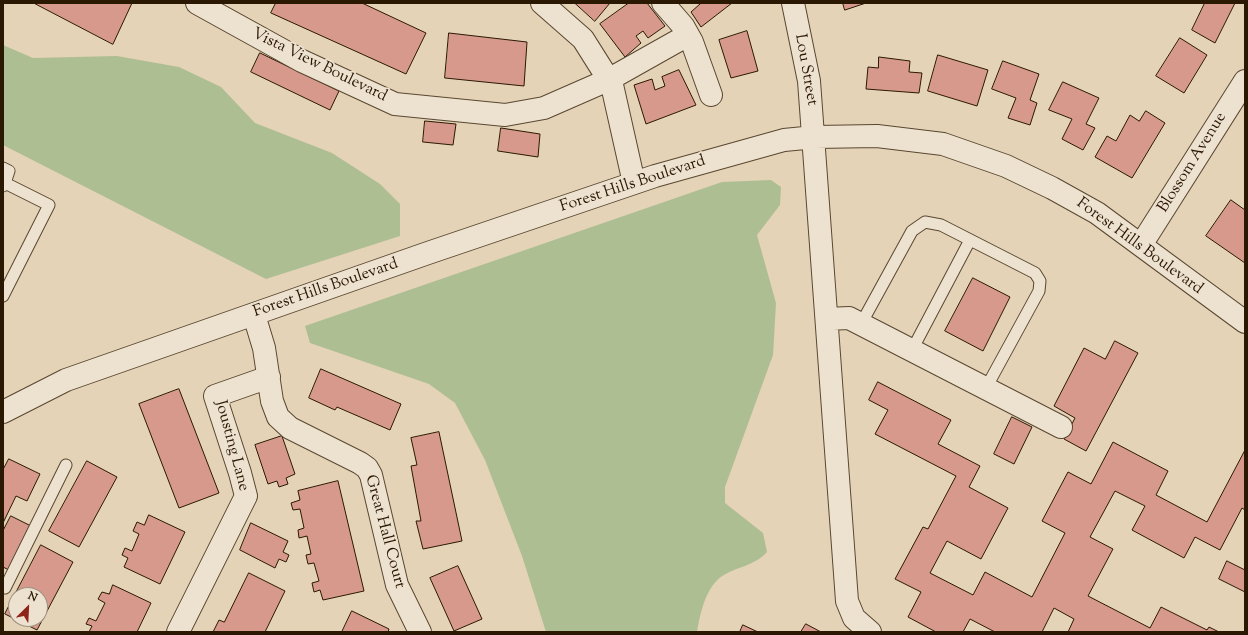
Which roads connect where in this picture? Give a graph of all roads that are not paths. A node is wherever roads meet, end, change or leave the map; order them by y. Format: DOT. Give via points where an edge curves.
graph roads {
  1 [pos="542,3"];
  2 [pos="663,3"];
  3 [pos="793,3"];
  4 [pos="202,4"];
  5 [pos="688,35"];
  6 [pos="608,80"];
  7 [pos="1245,81"];
  8 [pos="711,95"];
  9 [pos="814,137"];
  10 [pos="3,168"];
  11 [pos="634,183"];
  12 [pos="4,185"];
  13 [pos="970,240"];
  14 [pos="1141,245"];
  15 [pos="3,296"];
  16 [pos="254,314"];
  17 [pos="827,319"];
  18 [pos="1245,322"];
  19 [pos="861,324"];
  20 [pos="912,350"];
  21 [pos="269,377"];
  22 [pos="986,388"];
  23 [pos="3,412"];
  24 [pos="1061,427"];
  25 [pos="66,465"];
  26 [pos="3,587"];
  27 [pos="178,632"];
  28 [pos="420,632"];
  29 [pos="870,632"];
  1 -- 6 [label="street" via="583,39"];
  2 -- 5 [label="street"];
  3 -- 9 [label="street, Lou Street" via="810,81"];
  4 -- 6 [label="street, Vista View Boulevard" via="302,61 395,104 505,115 544,108"];
  5 -- 6 [label="street, Vista View Boulevard"];
  5 -- 8 [label="street"];
  6 -- 11 [label="street" via="612,85"];
  7 -- 14 [label="street, Blossom Avenue"];
  9 -- 11 [label="street, Forest Hills Boulevard" via="784,140"];
  9 -- 14 [label="street, Forest Hills Boulevard" via="876,136 943,144 1006,166 1052,188 1097,213"];
  9 -- 17 [label="street, Lou Street"];
  10 -- 12 [label="lane" via="9,171"];
  11 -- 16 [label="street, Forest Hills Boulevard"];
  12 -- 15 [label="lane" via="49,205"];
  13 -- 19 [label="lane" via="941,225 925,222 912,231"];
  13 -- 20 [label="lane"];
  13 -- 22 [label="lane" via="1035,273 1040,281 1039,291"];
  14 -- 18 [label="street, Forest Hills Boulevard"];
  16 -- 21 [label="street, Great Hall Court"];
  16 -- 23 [label="street, Forest Hills Boulevard" via="66,380"];
  17 -- 19 [label="street" via="849,318"];
  17 -- 29 [label="street, Lou Street" via="848,601 854,618"];
  19 -- 20 [label="street"];
  20 -- 22 [label="street"];
  21 -- 27 [label="street, Jousting Lane" via="215,396 246,496"];
  21 -- 28 [label="street, Great Hall Court" via="272,401 278,417 290,428 360,462 367,468 371,475 397,585"];
  22 -- 24 [label="street"];
  25 -- 26 [label="lane" via="5,588"];
}
